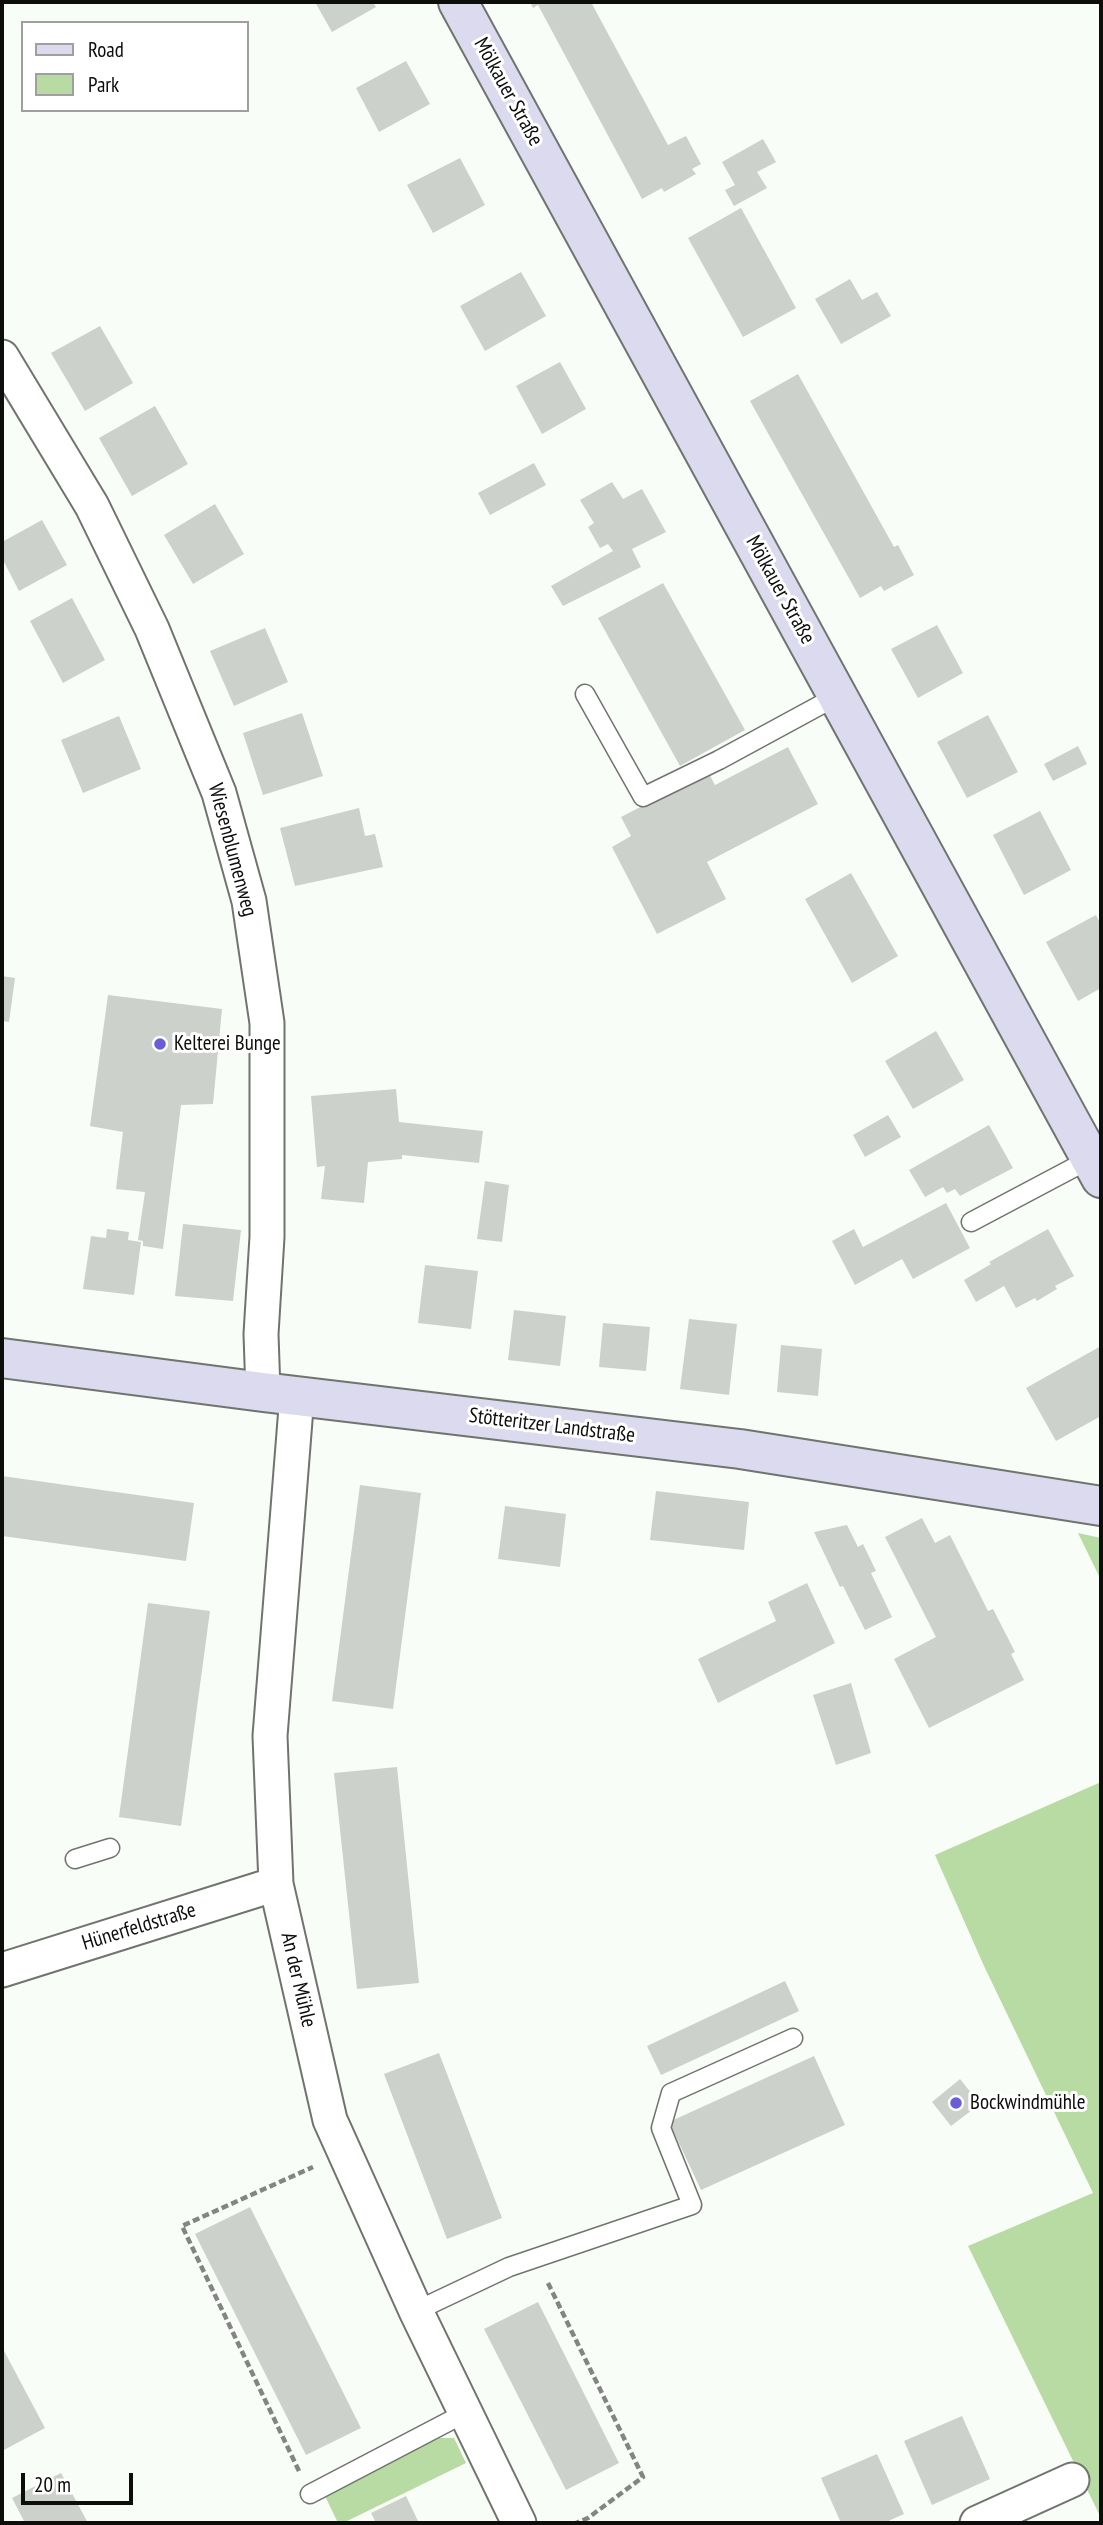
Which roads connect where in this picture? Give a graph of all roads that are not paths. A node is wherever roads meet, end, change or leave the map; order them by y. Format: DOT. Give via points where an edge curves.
graph roads {
  1 [pos="458,2"];
  2 [pos="2,356"];
  3 [pos="585,694"];
  4 [pos="837,695"];
  5 [pos="1096,1169"];
  6 [pos="971,1222"];
  7 [pos="2,1358"];
  8 [pos="280,1394"];
  9 [pos="1101,1506"];
  10 [pos="110,1848"];
  11 [pos="75,1860"];
  12 [pos="276,1884"];
  13 [pos="2,1970"];
  14 [pos="793,2038"];
  15 [pos="416,2311"];
  16 [pos="465,2413"];
  17 [pos="1072,2480"];
  18 [pos="310,2494"];
  19 [pos="519,2523"];
  20 [pos="977,2523"];
  1 -- 4 [label="street, Mölkauer Straße"];
  2 -- 8 [label="street, Wiesenblumenweg" via="92,506 152,629 219,793 249,901 267,1023 267,1237 261,1334"];
  3 -- 4 [label="lane" via="643,797"];
  4 -- 5 [label="street, Mölkauer Straße"];
  5 -- 6 [label="lane"];
  7 -- 8 [label="street, Stötteritzer Landstraße"];
  8 -- 9 [label="street, Stötteritzer Landstraße" via="740,1449"];
  8 -- 12 [label="street, An der Mühle" via="270,1736"];
  10 -- 11 [label="lane"];
  12 -- 13 [label="street, Hünerfeldstraße"];
  12 -- 15 [label="street, An der Mühle" via="330,2120"];
  14 -- 15 [label="lane" via="671,2093 661,2128 692,2205 509,2267"];
  15 -- 16 [label="street, An der Mühle"];
  16 -- 18 [label="lane"];
  16 -- 19 [label="street, An der Mühle"];
  17 -- 20 [label="street"];
}
